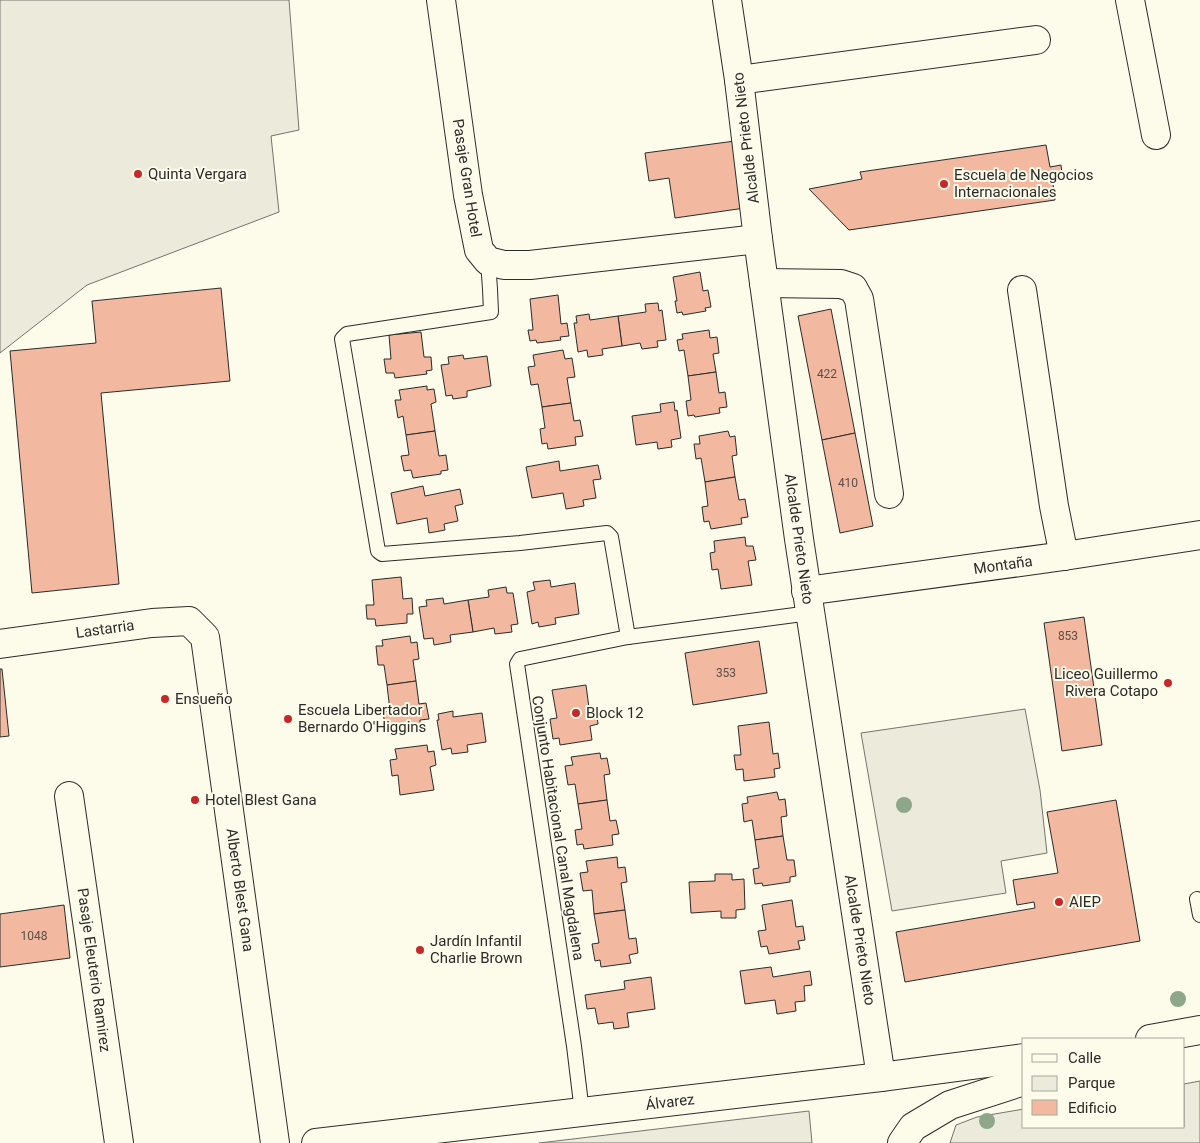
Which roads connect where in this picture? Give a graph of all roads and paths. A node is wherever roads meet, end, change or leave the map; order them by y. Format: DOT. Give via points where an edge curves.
graph roads {
  1 [pos="441,0"];
  2 [pos="727,0"];
  3 [pos="1130,0"];
  4 [pos="1036,40"];
  5 [pos="739,80"];
  6 [pos="1156,135"];
  7 [pos="758,239"];
  8 [pos="488,261"];
  9 [pos="764,283"];
  10 [pos="1022,290"];
  11 [pos="889,494"];
  12 [pos="1200,535"];
  13 [pos="1064,556"];
  14 [pos="808,602"];
  15 [pos="205,637"];
  16 [pos="628,638"];
  17 [pos="0,644"];
  18 [pos="69,796"];
  19 [pos="1197,899"];
  20 [pos="1200,915"];
  21 [pos="1200,1030"];
  22 [pos="1156,1038"];
  23 [pos="1022,1058"];
  24 [pos="881,1078"];
  25 [pos="1022,1081"];
  26 [pos="582,1112"];
  27 [pos="119,1143"];
  28 [pos="275,1143"];
  29 [pos="316,1143"];
  30 [pos="902,1143"];
  1 -- 8 [label="street, Pasaje Gran Hotel" via="468,194 479,250"];
  2 -- 5 [label="street, Alcalde Prieto Nieto"];
  3 -- 6 [label="street"];
  4 -- 5 [label="street"];
  5 -- 7 [label="street, Alcalde Prieto Nieto"];
  7 -- 8 [label="street" via="530,265"];
  7 -- 9 [label="street, Alcalde Prieto Nieto"];
  8 -- 16 [label="lane" via="491,312 347,334 342,339 378,551 382,554 607,534"];
  9 -- 11 [label="street" via="841,284 853,288 859,299"];
  9 -- 14 [label="street, Alcalde Prieto Nieto"];
  10 -- 13 [label="street"];
  12 -- 13 [label="street, Montaña"];
  13 -- 14 [label="street, Montaña"];
  14 -- 16 [label="lane, Conjunto Habitacional Canal Magdalena"];
  14 -- 24 [label="street, Alcalde Prieto Nieto"];
  15 -- 17 [label="street, Lastarria" via="189,621"];
  15 -- 28 [label="street, Alberto Blest Gana"];
  16 -- 26 [label="lane, Conjunto Habitacional Canal Magdalena" via="520,659 516,664"];
  18 -- 27 [label="street, Pasaje Eleuterio Ramirez"];
  19 -- 20 [label="lane"];
  21 -- 22 [label="street"];
  23 -- 24 [label="street, Álvarez"];
  24 -- 26 [label="street, Álvarez"];
  25 -- 30 [label="street" via="950,1105 913,1127"];
  26 -- 29 [label="street, Álvarez"];
}
